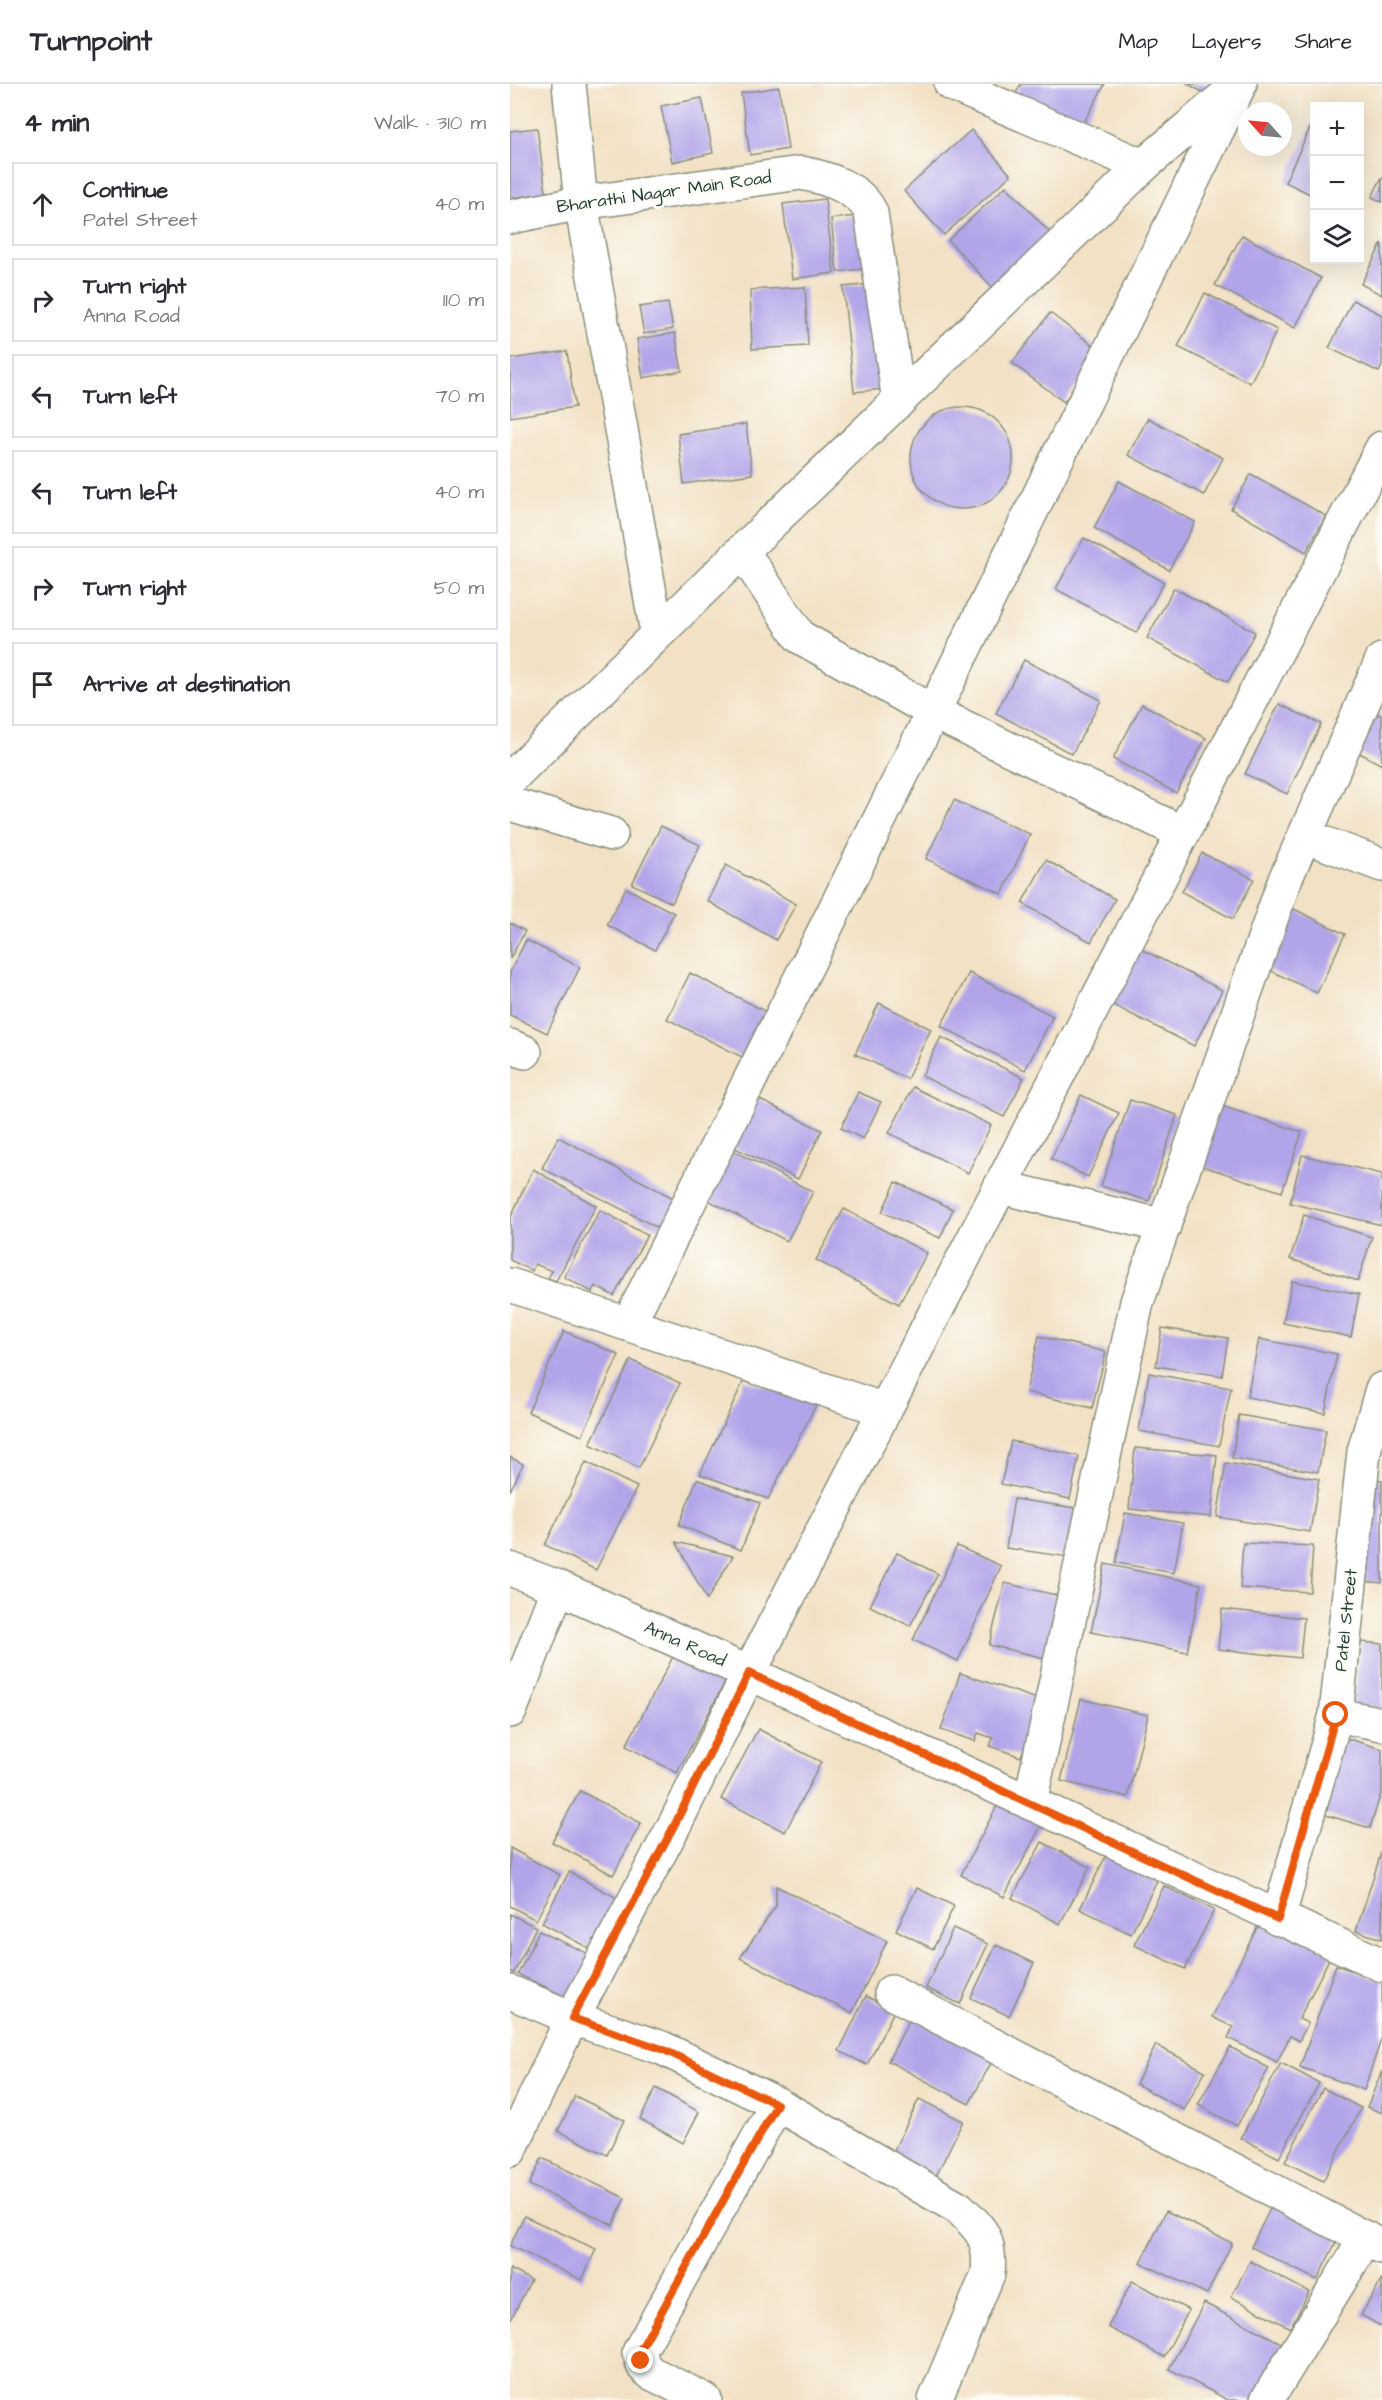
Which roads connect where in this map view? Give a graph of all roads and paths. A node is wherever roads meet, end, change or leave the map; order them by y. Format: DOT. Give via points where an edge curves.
graph roads {
  1 [pos="569,84"];
  2 [pos="1240,84"];
  3 [pos="961,86"];
  4 [pos="1143,166"];
  5 [pos="581,203"];
  6 [pos="510,217"];
  7 [pos="899,401"];
  8 [pos="1382,448"];
  9 [pos="742,551"];
  10 [pos="657,633"];
  11 [pos="1382,660"];
  12 [pos="933,712"];
  13 [pos="510,779"];
  14 [pos="510,804"];
  15 [pos="1183,833"];
  16 [pos="611,834"];
  17 [pos="1305,836"];
  18 [pos="1382,865"];
  19 [pos="1000,1187"];
  20 [pos="1164,1226"];
  21 [pos="510,1285"];
  22 [pos="629,1323"];
  23 [pos="1382,1389"];
  24 [pos="885,1410"];
  25 [pos="1373,1453"];
  26 [pos="510,1569"];
  27 [pos="558,1587"];
  28 [pos="749,1673"];
  29 [pos="510,1711"];
  30 [pos="1336,1715"];
  31 [pos="1382,1724"];
  32 [pos="1030,1803"];
  33 [pos="1278,1919"];
  34 [pos="1382,1965"];
  35 [pos="510,1992"];
  36 [pos="891,1992"];
  37 [pos="572,2018"];
  38 [pos="777,2104"];
  39 [pos="510,2150"];
  40 [pos="1374,2242"];
  41 [pos="705,2400"];
  42 [pos="934,2400"];
  43 [pos="1267,2400"];
  1 -- 5 [label="street"];
  2 -- 4 [label="street"];
  2 -- 12 [label="street"];
  3 -- 4 [label="street"];
  4 -- 7 [label="street"];
  5 -- 6 [label="street, Bharathi Nagar Main Road"];
  5 -- 7 [label="street, Bharathi Nagar Main Road" via="801,173 818,176 862,198 871,213"];
  5 -- 10 [label="street"];
  7 -- 9 [label="street"];
  8 -- 15 [label="street"];
  9 -- 10 [label="street"];
  9 -- 12 [label="street" via="800,637"];
  10 -- 13 [label="street"];
  11 -- 17 [label="street"];
  12 -- 15 [label="street"];
  12 -- 22 [label="street"];
  14 -- 16 [label="street"];
  15 -- 19 [label="street"];
  17 -- 18 [label="street"];
  17 -- 20 [label="street" via="1284,882"];
  19 -- 20 [label="street"];
  19 -- 24 [label="street"];
  20 -- 32 [label="street" via="1137,1302"];
  21 -- 22 [label="street"];
  22 -- 24 [label="street"];
  23 -- 25 [label="street, Patel Street"];
  24 -- 28 [label="street"];
  25 -- 30 [label="street, Patel Street"];
  26 -- 27 [label="street, Anna Road"];
  27 -- 28 [label="street, Anna Road"];
  27 -- 29 [label="street"];
  28 -- 32 [label="street, Anna Road"];
  28 -- 37 [label="street" via="676,1822"];
  30 -- 31 [label="street"];
  30 -- 33 [label="street, Patel Street"];
  32 -- 33 [label="street, Anna Road"];
  33 -- 34 [label="street, Anna Road"];
  35 -- 37 [label="street"];
  36 -- 40 [label="street"];
  37 -- 38 [label="street" via="662,2049"];
  37 -- 39 [label="street"];
  38 -- 41 [label="street" via="639,2352 644,2367 651,2373"];
  38 -- 42 [label="street" via="959,2208 982,2230 990,2252 988,2274"];
  40 -- 43 [label="street"];
}
